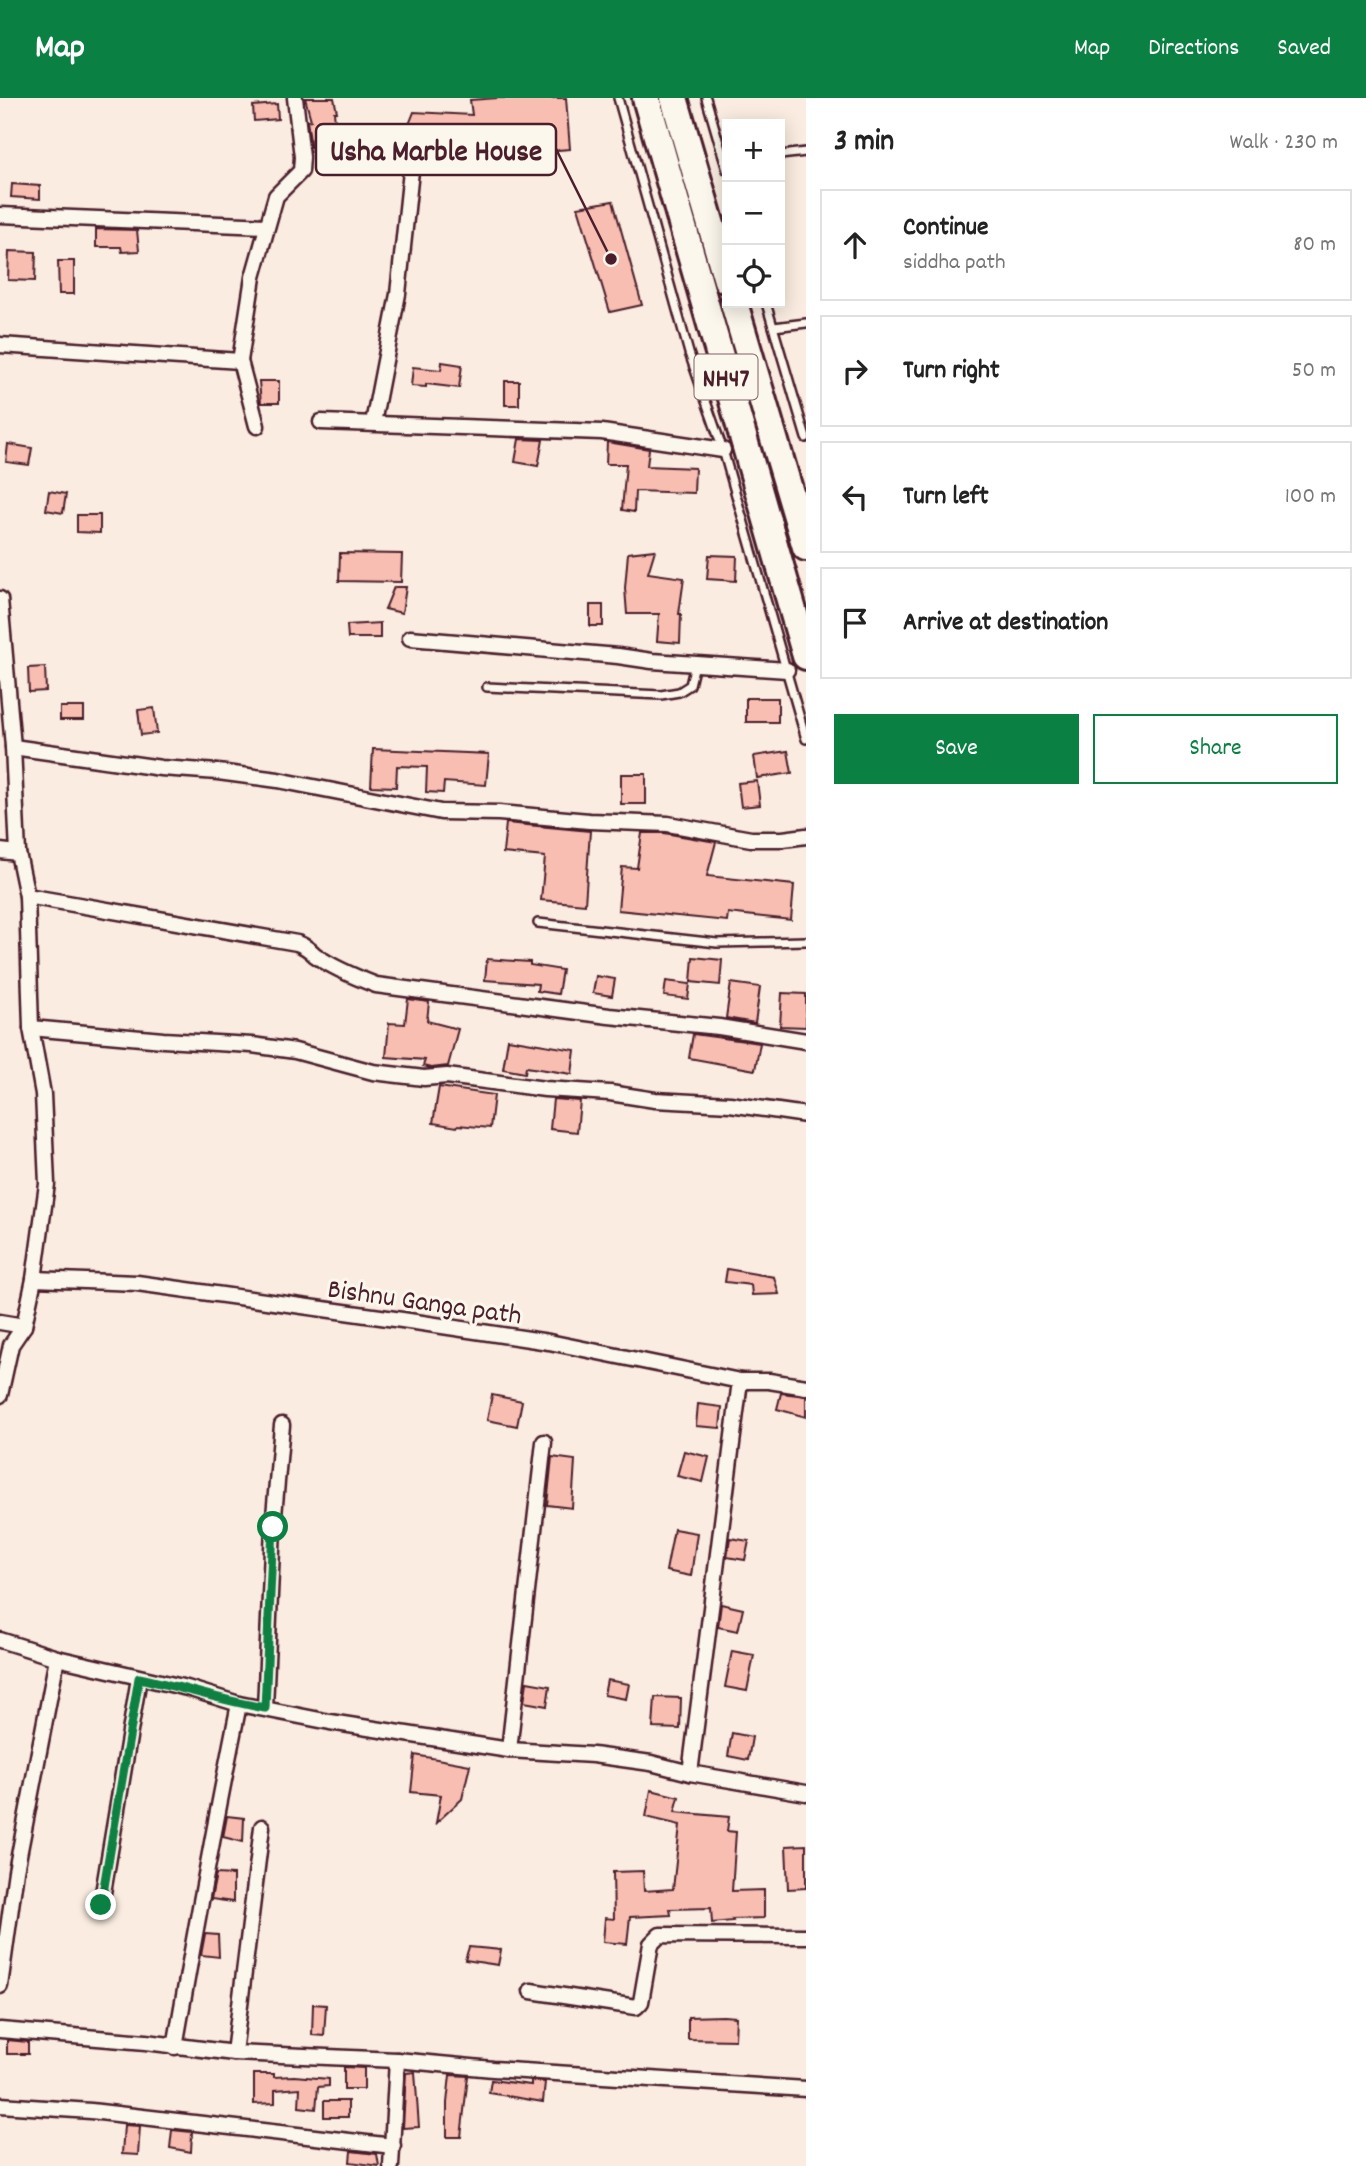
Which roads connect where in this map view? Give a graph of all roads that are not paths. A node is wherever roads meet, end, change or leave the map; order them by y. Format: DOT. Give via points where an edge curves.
graph roads {
  1 [pos="295,98"];
  2 [pos="618,98"];
  3 [pos="646,98"];
  4 [pos="674,98"];
  5 [pos="706,98"];
  6 [pos="722,148"];
  7 [pos="413,152"];
  8 [pos="806,152"];
  9 [pos="785,154"];
  10 [pos="0,215"];
  11 [pos="267,226"];
  12 [pos="722,263"];
  13 [pos="735,308"];
  14 [pos="768,308"];
  15 [pos="806,323"];
  16 [pos="774,327"];
  17 [pos="743,335"];
  18 [pos="716,343"];
  19 [pos="0,345"];
  20 [pos="240,361"];
  21 [pos="321,422"];
  22 [pos="373,422"];
  23 [pos="257,426"];
  24 [pos="806,438"];
  25 [pos="723,450"];
  26 [pos="806,547"];
  27 [pos="0,598"];
  28 [pos="410,638"];
  29 [pos="797,663"];
  30 [pos="695,664"];
  31 [pos="487,687"];
  32 [pos="806,739"];
  33 [pos="13,747"];
  34 [pos="806,836"];
  35 [pos="0,851"];
  36 [pos="18,853"];
  37 [pos="27,896"];
  38 [pos="538,923"];
  39 [pos="806,941"];
  40 [pos="31,1028"];
  41 [pos="806,1041"];
  42 [pos="806,1115"];
  43 [pos="34,1279"];
  44 [pos="0,1322"];
  45 [pos="24,1326"];
  46 [pos="740,1381"];
  47 [pos="806,1387"];
  48 [pos="0,1395"];
  49 [pos="282,1425"];
  50 [pos="544,1442"];
  51 [pos="0,1640"];
  52 [pos="57,1658"];
  53 [pos="139,1678"];
  54 [pos="239,1704"];
  55 [pos="265,1708"];
  56 [pos="509,1750"];
  57 [pos="690,1773"];
  58 [pos="806,1793"];
  59 [pos="262,1827"];
  60 [pos="101,1905"];
  61 [pos="806,1936"];
  62 [pos="0,1986"];
  63 [pos="531,1991"];
  64 [pos="0,2030"];
  65 [pos="175,2047"];
  66 [pos="234,2053"];
  67 [pos="397,2060"];
  68 [pos="806,2089"];
  69 [pos="0,2105"];
  70 [pos="393,2146"];
  71 [pos="391,2166"];
  1 -- 11 [label="street" via="301,171 276,197"];
  2 -- 25 [label="lane" via="689,352"];
  3 -- 18 [label="highway, NH47"];
  4 -- 12 [label="highway"];
  5 -- 6 [label="lane"];
  7 -- 22 [label="street" via="398,294"];
  8 -- 9 [label="lane"];
  10 -- 11 [label="street"];
  11 -- 20 [label="street" via="253,277"];
  13 -- 17 [label="highway, NH47"];
  14 -- 16 [label="lane"];
  15 -- 16 [label="lane"];
  16 -- 24 [label="lane"];
  17 -- 18 [label="highway"];
  17 -- 26 [label="highway, NH47"];
  18 -- 29 [label="highway, NH47"];
  19 -- 20 [label="street"];
  20 -- 23 [label="street"];
  21 -- 22 [label="street"];
  22 -- 25 [label="street" via="602,432"];
  25 -- 29 [label="lane"];
  27 -- 33 [label="street"];
  28 -- 30 [label="street"];
  29 -- 30 [label="street"];
  29 -- 32 [label="lane"];
  30 -- 31 [label="lane" via="690,685 661,695"];
  33 -- 34 [label="street" via="278,780 441,812 668,824 751,839"];
  33 -- 36 [label="street"];
  35 -- 36 [label="street"];
  36 -- 37 [label="street"];
  37 -- 40 [label="street"];
  37 -- 41 [label="street" via="297,943 376,985"];
  38 -- 39 [label="lane" via="717,943"];
  40 -- 42 [label="street" via="251,1045 295,1051 373,1072"];
  40 -- 43 [label="street" via="43,1094 47,1184"];
  43 -- 45 [label="street"];
  43 -- 46 [label="street, Bishnu Ganga path" via="137,1283 402,1320 549,1342"];
  44 -- 45 [label="street"];
  45 -- 48 [label="street" via="11,1345"];
  46 -- 47 [label="street, Bishnu Ganga path"];
  46 -- 57 [label="street"];
  49 -- 55 [label="street"];
  50 -- 56 [label="street"];
  51 -- 52 [label="street"];
  52 -- 53 [label="street"];
  52 -- 62 [label="street" via="16,1871"];
  53 -- 54 [label="street"];
  53 -- 60 [label="street"];
  54 -- 55 [label="street"];
  54 -- 65 [label="street"];
  55 -- 56 [label="street"];
  56 -- 57 [label="street" via="593,1755"];
  57 -- 58 [label="street"];
  59 -- 66 [label="street"];
  61 -- 63 [label="street" via="660,1935 651,1944 642,2002 636,2007"];
  64 -- 65 [label="street"];
  65 -- 66 [label="street"];
  66 -- 67 [label="street"];
  67 -- 68 [label="street"];
  67 -- 70 [label="street"];
  69 -- 70 [label="street"];
  70 -- 71 [label="street"];
}
